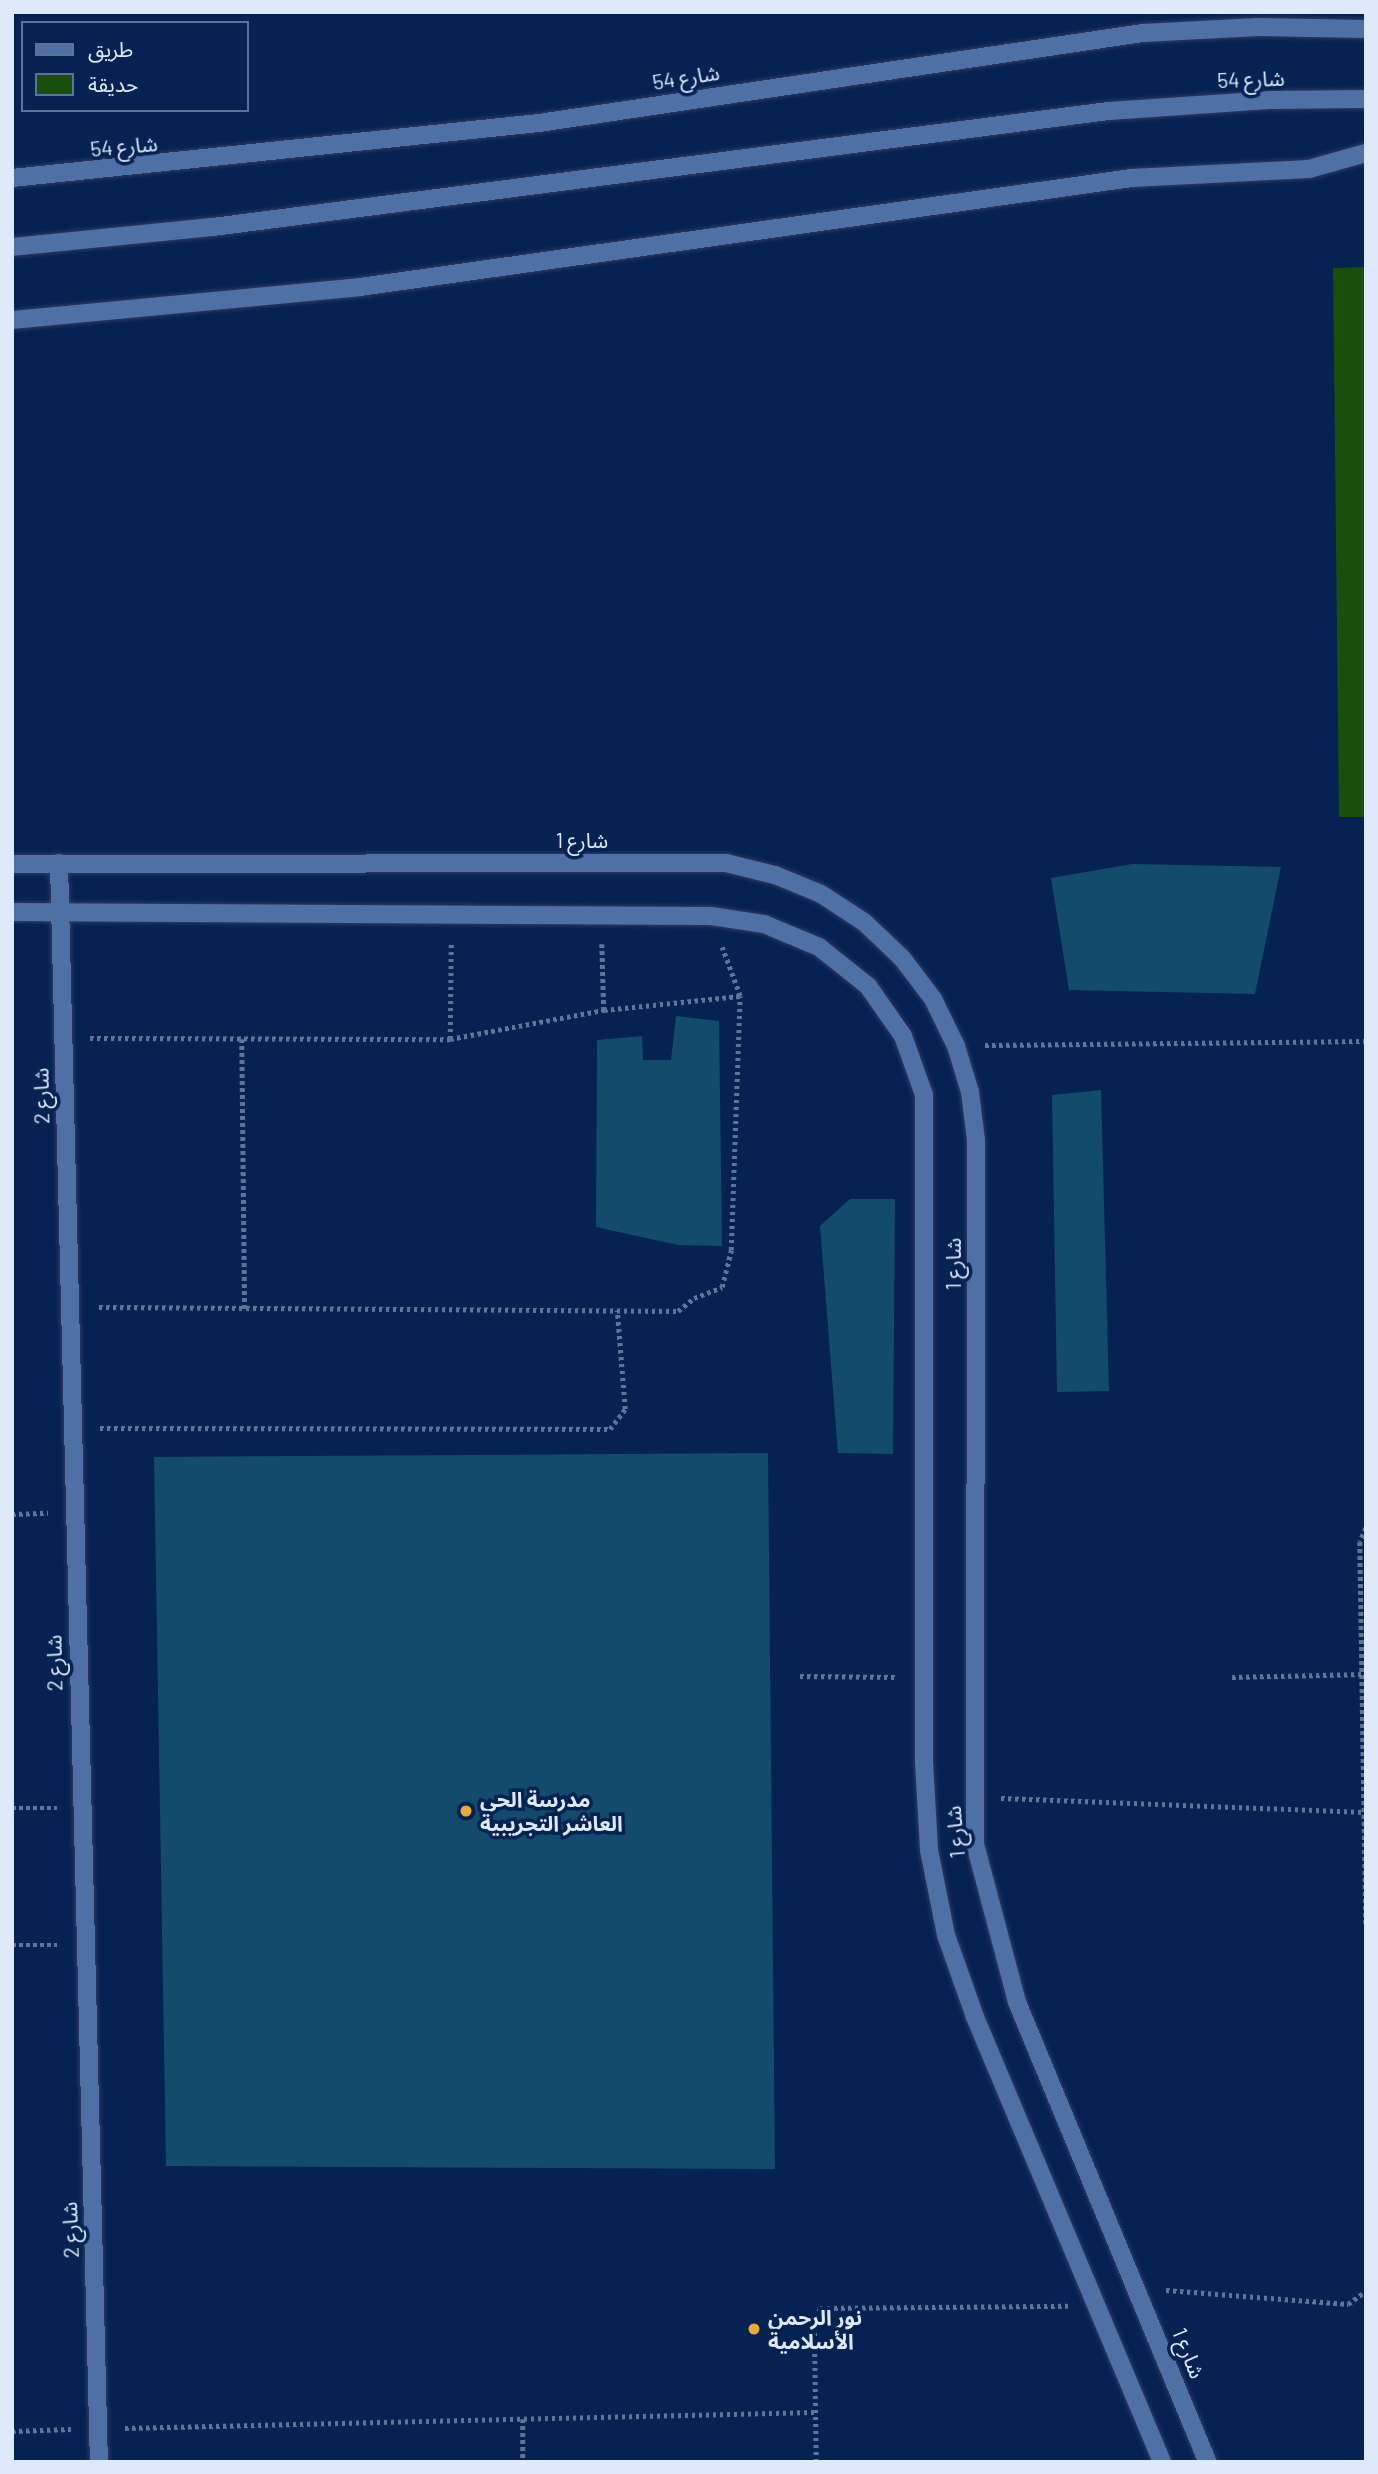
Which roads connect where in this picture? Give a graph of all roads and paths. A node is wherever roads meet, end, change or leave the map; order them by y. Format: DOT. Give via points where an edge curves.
graph roads {
  1 [pos="1366,29"];
  2 [pos="1366,99"];
  3 [pos="1366,153"];
  4 [pos="12,178"];
  5 [pos="12,247"];
  6 [pos="12,320"];
  7 [pos="59,863"];
  8 [pos="12,864"];
  9 [pos="59,911"];
  10 [pos="12,912"];
  11 [pos="451,915"];
  12 [pos="601,916"];
  13 [pos="711,916"];
  14 [pos="740,996"];
  15 [pos="604,1010"];
  16 [pos="62,1038"];
  17 [pos="242,1039"];
  18 [pos="450,1039"];
  19 [pos="1366,1041"];
  20 [pos="956,1046"];
  21 [pos="69,1307"];
  22 [pos="245,1310"];
  23 [pos="618,1310"];
  24 [pos="71,1428"];
  25 [pos="73,1512"];
  26 [pos="12,1514"];
  27 [pos="1366,1528"];
  28 [pos="1362,1674"];
  29 [pos="800,1676"];
  30 [pos="1231,1677"];
  31 [pos="924,1678"];
  32 [pos="974,1797"];
  33 [pos="12,1808"];
  34 [pos="81,1808"];
  35 [pos="1364,1812"];
  36 [pos="1366,1926"];
  37 [pos="12,1945"];
  38 [pos="84,1945"];
  39 [pos="1138,2288"];
  40 [pos="1366,2291"];
  41 [pos="1093,2306"];
  42 [pos="815,2412"];
  43 [pos="523,2419"];
  44 [pos="98,2429"];
  45 [pos="12,2431"];
  46 [pos="99,2462"];
  47 [pos="523,2462"];
  48 [pos="816,2462"];
  49 [pos="1162,2462"];
  50 [pos="1208,2462"];
  1 -- 4 [label="street, شارع 54" via="1258,27 1130,34 539,122"];
  2 -- 5 [label="street, شارع 54" via="1256,100 1109,111 290,217"];
  3 -- 6 [label="street" via="1309,169 1079,185 360,287"];
  7 -- 8 [label="street, شارع 1"];
  7 -- 9 [label="street, شارع 2"];
  7 -- 20 [label="street, شارع 1" via="726,863 775,874 821,894 864,922 902,958 933,999"];
  9 -- 10 [label="street, شارع 1"];
  9 -- 11 [label="street, شارع 1"];
  9 -- 16 [label="street, شارع 2"];
  11 -- 12 [label="street, شارع 1"];
  11 -- 18 [label="path"];
  12 -- 13 [label="street, شارع 1"];
  12 -- 15 [label="path"];
  13 -- 14 [label="path"];
  13 -- 31 [label="street, شارع 1" via="764,924 819,947 868,986 903,1036 924,1095"];
  14 -- 15 [label="path"];
  14 -- 23 [label="path" via="731,1250 722,1287 694,1298 678,1311"];
  15 -- 18 [label="path"];
  16 -- 17 [label="path"];
  16 -- 21 [label="street, شارع 2"];
  17 -- 18 [label="path"];
  17 -- 22 [label="path"];
  19 -- 20 [label="path"];
  20 -- 32 [label="street, شارع 1" via="970,1092 976,1140"];
  21 -- 22 [label="path"];
  21 -- 24 [label="street, شارع 2"];
  22 -- 23 [label="path"];
  23 -- 24 [label="path" via="625,1409 610,1429"];
  24 -- 25 [label="street, شارع 2"];
  25 -- 26 [label="path"];
  25 -- 34 [label="street, شارع 2"];
  27 -- 28 [label="path" via="1360,1542"];
  28 -- 30 [label="path"];
  28 -- 35 [label="path"];
  29 -- 31 [label="path"];
  31 -- 41 [label="street, شارع 1" via="929,1850 947,1935 975,2017"];
  32 -- 35 [label="path"];
  32 -- 39 [label="street, شارع 1" via="975,1844 1017,2002"];
  33 -- 34 [label="path"];
  34 -- 38 [label="street, شارع 2"];
  35 -- 36 [label="path"];
  37 -- 38 [label="path"];
  38 -- 44 [label="street, شارع 2"];
  39 -- 40 [label="path" via="1348,2304"];
  39 -- 50 [label="street, شارع 1"];
  41 -- 42 [label="path" via="820,2308 814,2324"];
  41 -- 49 [label="street, شارع 1"];
  42 -- 43 [label="path"];
  42 -- 48 [label="path"];
  43 -- 44 [label="path"];
  43 -- 47 [label="path"];
  44 -- 45 [label="path"];
  44 -- 46 [label="street, شارع 2"];
}
